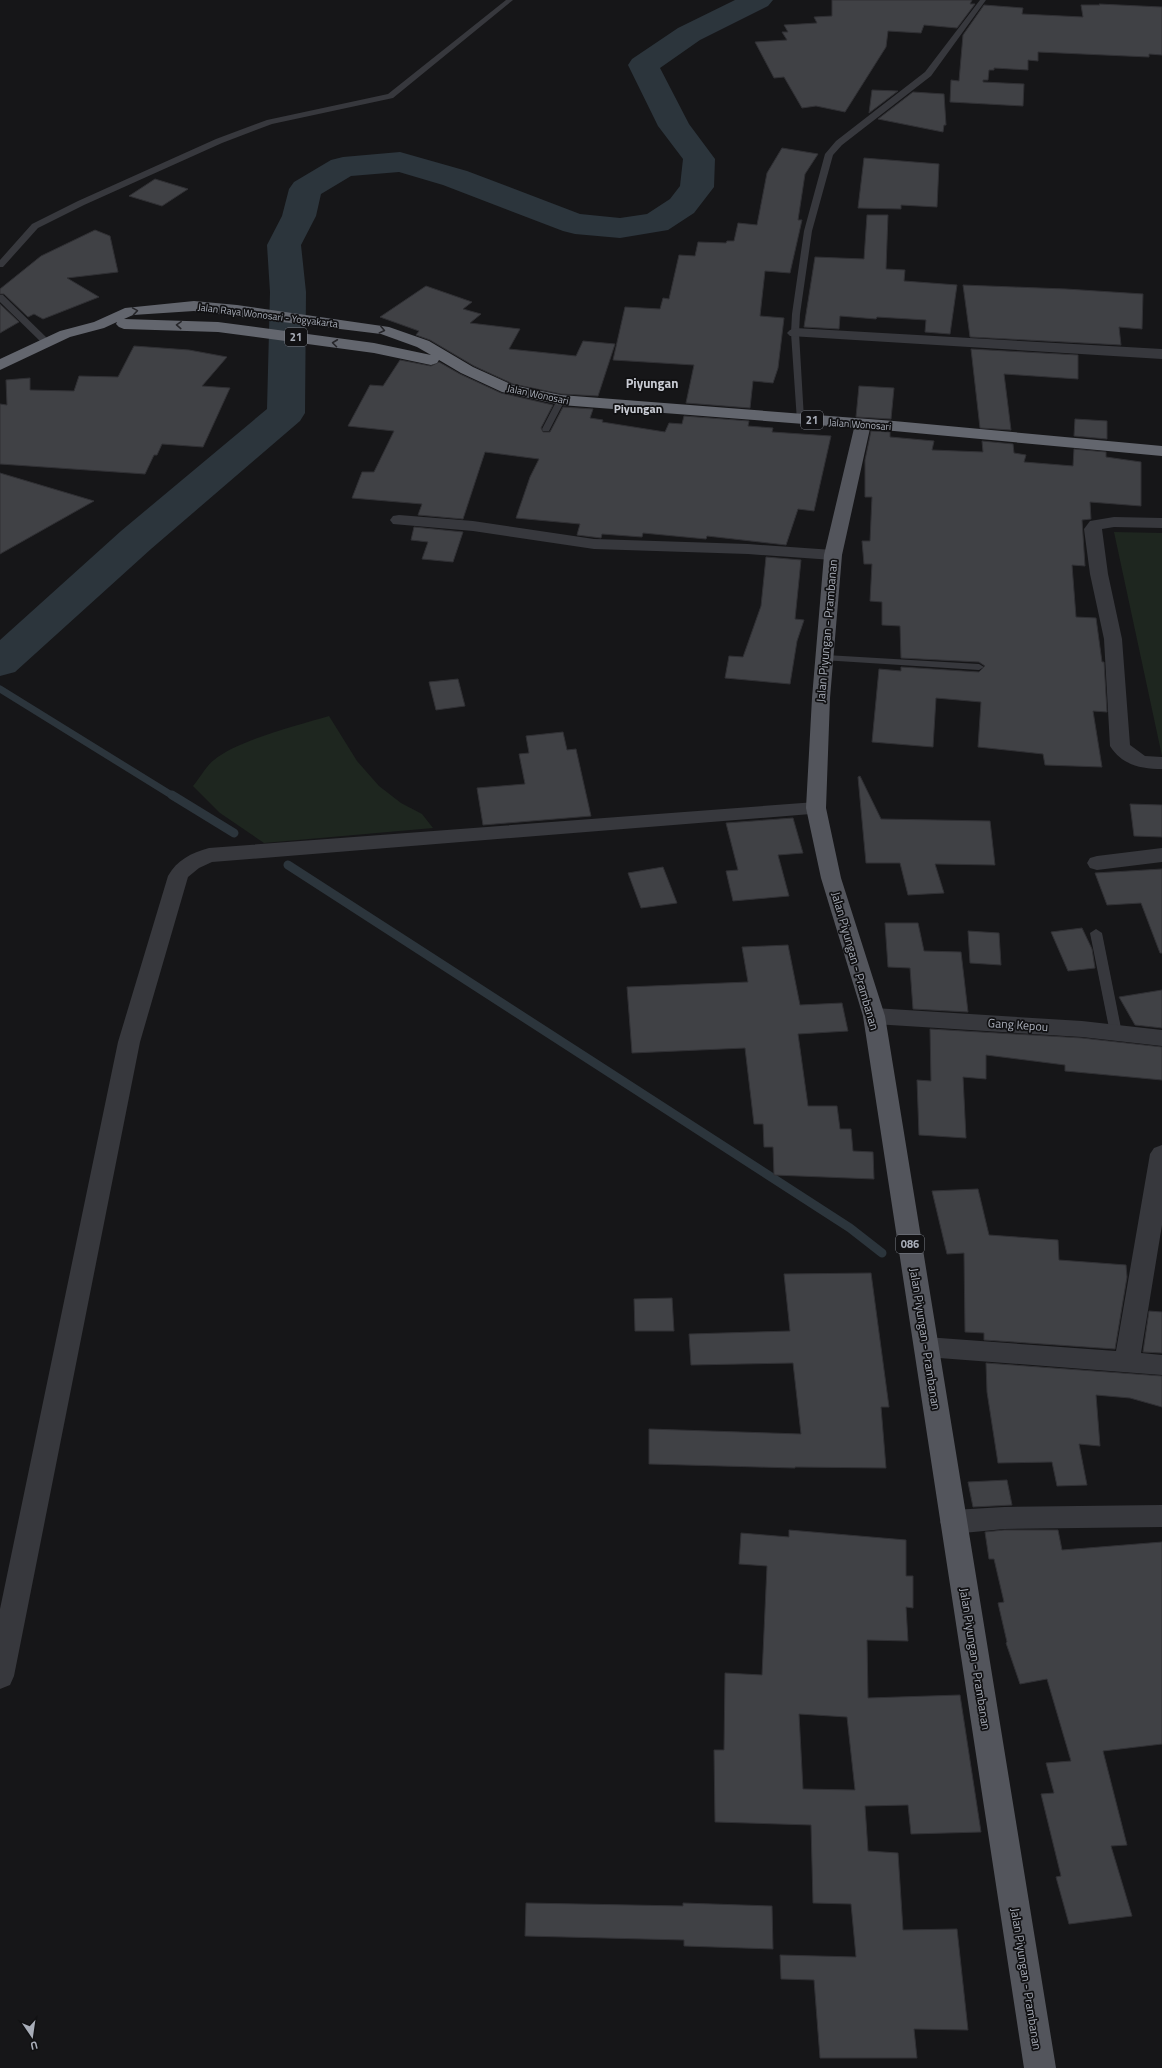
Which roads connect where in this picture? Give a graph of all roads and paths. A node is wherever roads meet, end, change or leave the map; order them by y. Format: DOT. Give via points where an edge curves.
graph roads {
  1 [pos="510,0"];
  2 [pos="983,0"];
  3 [pos="0,265"];
  4 [pos="0,297"];
  5 [pos="343,324"];
  6 [pos="99,325"];
  7 [pos="795,332"];
  8 [pos="46,342"];
  9 [pos="374,348"];
  10 [pos="1162,354"];
  11 [pos="0,365"];
  12 [pos="467,370"];
  13 [pos="561,400"];
  14 [pos="800,419"];
  15 [pos="863,424"];
  16 [pos="546,429"];
  17 [pos="1162,451"];
  18 [pos="398,520"];
  19 [pos="1162,524"];
  20 [pos="833,554"];
  21 [pos="826,658"];
  22 [pos="979,667"];
  23 [pos="1162,763"];
  24 [pos="816,808"];
  25 [pos="1162,855"];
  26 [pos="1097,863"];
  27 [pos="1096,933"];
  28 [pos="874,1016"];
  29 [pos="1116,1033"];
  30 [pos="1162,1038"];
  31 [pos="1162,1154"];
  32 [pos="926,1347"];
  33 [pos="1127,1362"];
  34 [pos="1162,1365"];
  35 [pos="1162,1516"];
  36 [pos="954,1522"];
  37 [pos="0,1676"];
  38 [pos="1040,2068"];
  1 -- 3 [label="lane" via="390,96 270,122 219,141 81,202 35,226"];
  2 -- 7 [label="lane" via="928,74 828,154 808,231"];
  4 -- 8 [label="lane"];
  6 -- 5 [label="highway, Jalan Raya Wonosari - Yogyakarta / 21, one-way" via="130,311 194,306"];
  5 -- 12 [label="highway, Jalan Wonosari / 21, one-way" via="384,330 423,344"];
  6 -- 8 [label="highway, Jalan Raya Wonosari - Yogyakarta / 21"];
  9 -- 6 [label="highway, Jalan Raya Wonosari - Yogyakarta / 21, one-way" via="218,327 135,323"];
  7 -- 10 [label="street"];
  7 -- 14 [label="lane"];
  8 -- 11 [label="highway, Jalan Raya Wonosari - Yogyakarta / 21"];
  9 -- 12 [label="highway, Jalan Wonosari / 21" via="415,355"];
  12 -- 13 [label="highway, Jalan Wonosari / 21" via="508,389"];
  13 -- 14 [label="highway, Jalan Wonosari / 21"];
  13 -- 16 [label="lane"];
  14 -- 15 [label="highway, Jalan Wonosari / 21"];
  15 -- 17 [label="highway, Jalan Wonosari / 21"];
  15 -- 20 [label="main road, Jalan Piyungan - Prambanan / 086"];
  18 -- 20 [label="street" via="473,526 594,544 762,549"];
  19 -- 23 [label="street" via="1114,522 1096,526 1093,530 1099,574 1113,639 1120,746 1124,753 1134,759 1147,763"];
  20 -- 21 [label="main road, Jalan Piyungan - Prambanan / 086"];
  21 -- 22 [label="lane"];
  21 -- 24 [label="main road, Jalan Piyungan - Prambanan / 086" via="821,698"];
  24 -- 28 [label="main road, Jalan Piyungan - Prambanan / 086" via="831,878"];
  24 -- 37 [label="street" via="216,855 194,861 183,869 178,876 129,1042"];
  25 -- 26 [label="street"];
  27 -- 29 [label="lane"];
  28 -- 29 [label="street, Gang Kepou"];
  28 -- 32 [label="main road, Jalan Piyungan - Prambanan / 086"];
  29 -- 30 [label="street, Gang Kepou"];
  31 -- 33 [label="street"];
  32 -- 33 [label="street"];
  32 -- 36 [label="main road, Jalan Piyungan - Prambanan / 086"];
  33 -- 34 [label="street"];
  35 -- 36 [label="street" via="1004,1518"];
  36 -- 38 [label="main road, Jalan Piyungan - Prambanan / 086"];
}
